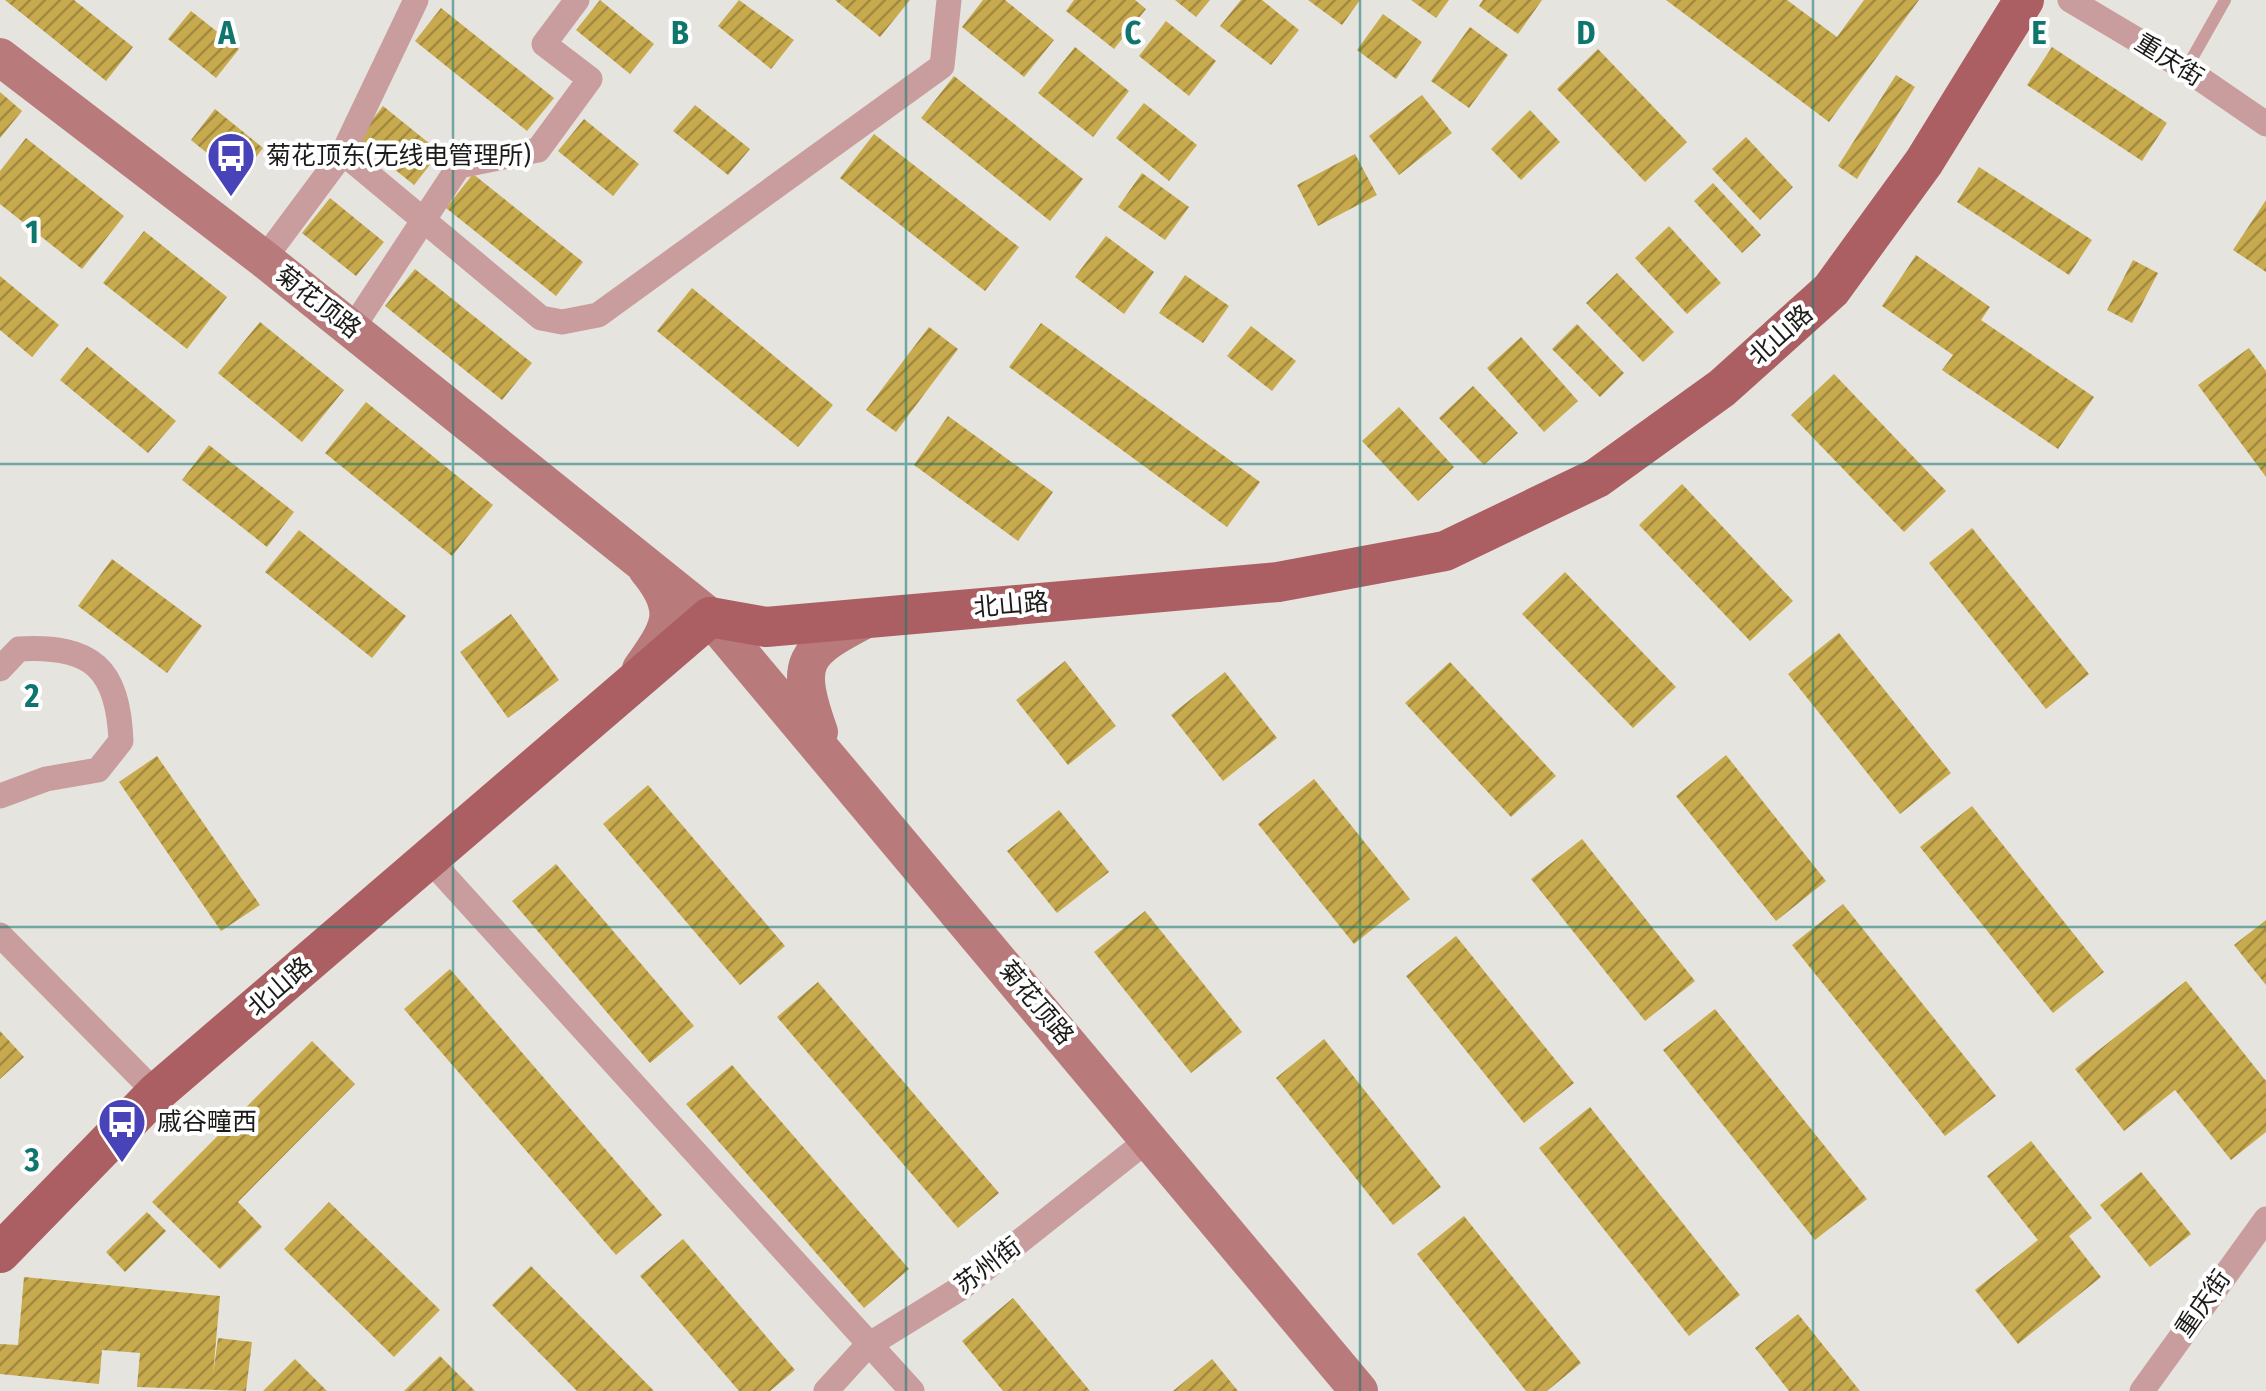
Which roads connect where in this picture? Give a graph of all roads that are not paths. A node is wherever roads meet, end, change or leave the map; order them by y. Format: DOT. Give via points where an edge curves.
graph roads {
  1 [pos="416,0"];
  2 [pos="577,0"];
  3 [pos="949,0"];
  4 [pos="2024,0"];
  5 [pos="2070,0"];
  6 [pos="2224,0"];
  7 [pos="0,57"];
  8 [pos="2186,69"];
  9 [pos="2266,124"];
  10 [pos="343,153"];
  11 [pos="426,222"];
  12 [pos="264,259"];
  13 [pos="352,329"];
  14 [pos="633,552"];
  15 [pos="710,617"];
  16 [pos="868,618"];
  17 [pos="0,669"];
  18 [pos="626,690"];
  19 [pos="827,754"];
  20 [pos="0,796"];
  21 [pos="429,859"];
  22 [pos="0,935"];
  23 [pos="156,1093"];
  24 [pos="1150,1139"];
  25 [pos="2266,1219"];
  26 [pos="0,1253"];
  27 [pos="867,1346"];
  28 [pos="826,1391"];
  29 [pos="912,1391"];
  30 [pos="1359,1391"];
  31 [pos="2142,1391"];
  1 -- 10 [label="street"];
  2 -- 11 [label="street" via="544,44 590,79 538,150 459,166"];
  3 -- 11 [label="street" via="942,66 598,315 562,322 541,318"];
  4 -- 16 [label="main road, 北山路" via="1924,162 1831,290 1722,388 1598,478 1445,551 1278,582"];
  5 -- 8 [label="street, 重庆街"];
  6 -- 8 [label="lane"];
  7 -- 12 [label="street, 菊花顶路"];
  8 -- 9 [label="street, 重庆街"];
  10 -- 11 [label="street"];
  10 -- 12 [label="street"];
  11 -- 13 [label="street"];
  12 -- 13 [label="street, 菊花顶路"];
  13 -- 14 [label="street, 菊花顶路"];
  14 -- 15 [label="street, 菊花顶路"];
  14 -- 18 [label="street" via="666,592 669,610 667,632"];
  15 -- 16 [label="main road, 北山路" via="766,626"];
  15 -- 18 [label="main road, 北山路"];
  15 -- 19 [label="street, 菊花顶路"];
  16 -- 19 [label="street" via="822,642 808,661 803,687"];
  17 -- 20 [label="street" via="19,650 56,647 92,660 119,702 121,742 98,770"];
  18 -- 21 [label="main road, 北山路"];
  19 -- 24 [label="street, 菊花顶路"];
  21 -- 23 [label="main road, 北山路"];
  21 -- 27 [label="street"];
  22 -- 23 [label="street"];
  23 -- 26 [label="main road, 北山路"];
  24 -- 27 [label="street, 苏州街" via="962,1288"];
  24 -- 30 [label="street, 菊花顶路"];
  25 -- 31 [label="street, 重庆街"];
  27 -- 28 [label="street, 苏州街"];
  27 -- 29 [label="street"];
}
